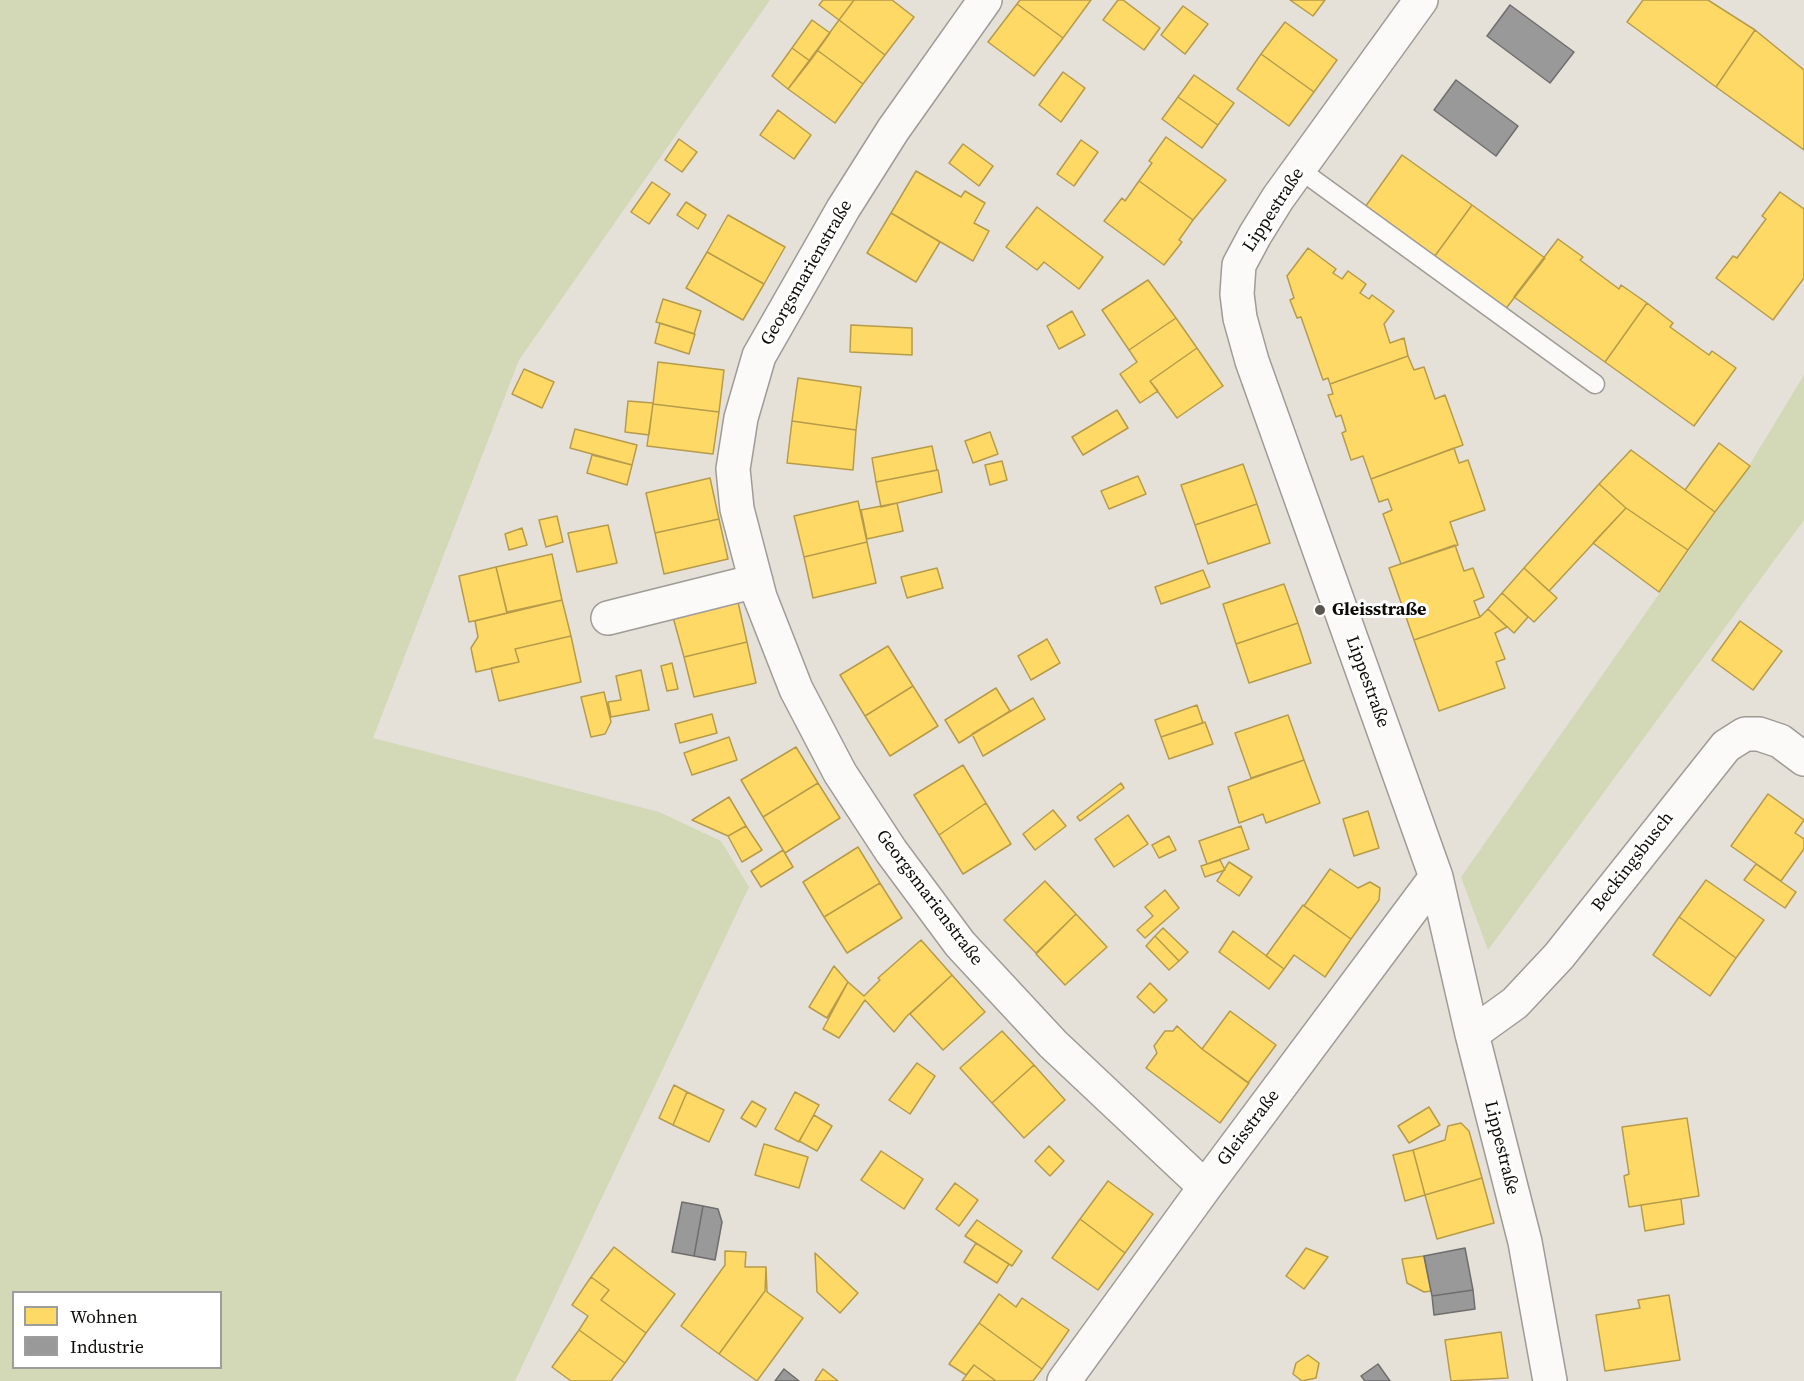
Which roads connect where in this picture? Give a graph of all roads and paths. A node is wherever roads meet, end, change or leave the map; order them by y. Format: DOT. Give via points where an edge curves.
graph roads {
  1 [pos="985,0"];
  2 [pos="1421,0"];
  3 [pos="1299,169"];
  4 [pos="1595,384"];
  5 [pos="756,581"];
  6 [pos="608,618"];
  7 [pos="1804,759"];
  8 [pos="1436,877"];
  9 [pos="1472,1034"];
  10 [pos="1205,1187"];
  11 [pos="1064,1381"];
  12 [pos="1550,1381"];
  1 -- 5 [label="street, Georgsmarienstraße" via="893,130 759,356 741,418 733,469 737,509"];
  2 -- 3 [label="street, Lippestraße"];
  3 -- 4 [label="lane"];
  3 -- 8 [label="street, Lippestraße" via="1239,265 1240,318"];
  5 -- 6 [label="street"];
  5 -- 10 [label="street, Georgsmarienstraße" via="796,689 840,773 891,851 960,944 1053,1044"];
  7 -- 9 [label="street, Beckingsbusch" via="1780,741 1759,734 1745,734 1726,746 1559,956 1515,1003"];
  8 -- 9 [label="street, Lippestraße"];
  8 -- 10 [label="street, Gleisstraße"];
  9 -- 12 [label="street, Lippestraße" via="1525,1242"];
  10 -- 11 [label="street, Gleisstraße"];
}
